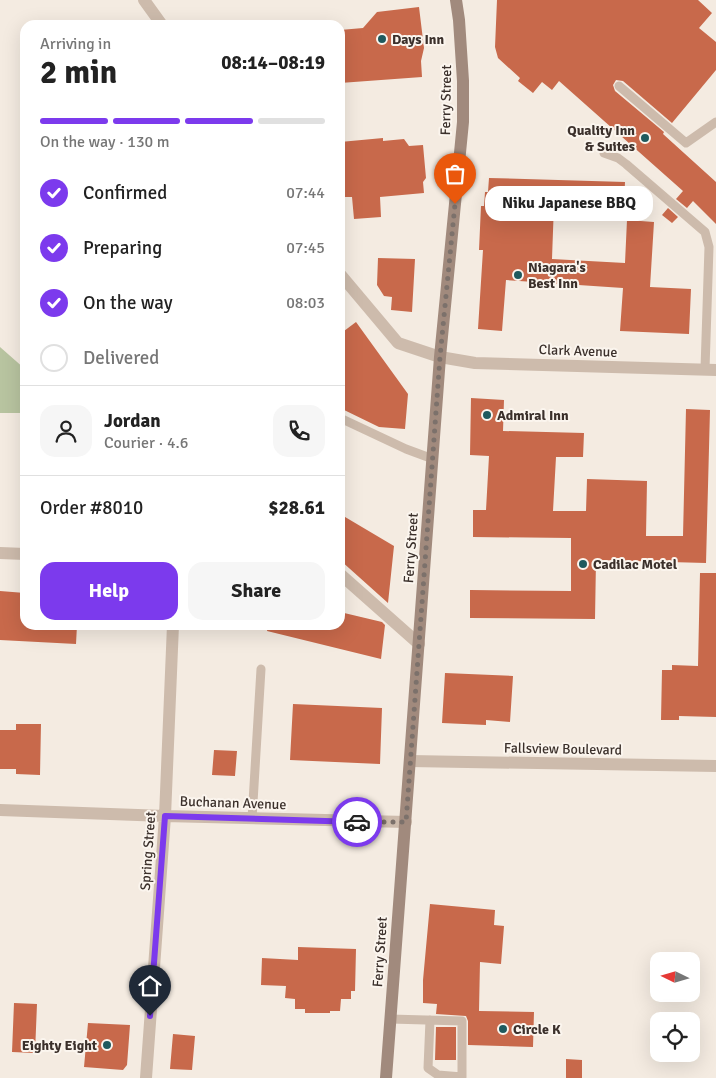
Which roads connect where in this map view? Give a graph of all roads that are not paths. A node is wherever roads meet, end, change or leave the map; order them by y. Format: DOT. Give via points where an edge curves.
graph roads {
  1 [pos="144,0"];
  2 [pos="456,0"];
  3 [pos="158,20"];
  4 [pos="619,86"];
  5 [pos="716,122"];
  6 [pos="604,153"];
  7 [pos="345,280"];
  8 [pos="440,357"];
  9 [pos="710,370"];
  10 [pos="345,420"];
  11 [pos="433,459"];
  12 [pos="0,553"];
  13 [pos="20,554"];
  14 [pos="345,578"];
  15 [pos="173,630"];
  16 [pos="419,644"];
  17 [pos="261,669"];
  18 [pos="410,761"];
  19 [pos="716,766"];
  20 [pos="0,810"];
  21 [pos="165,816"];
  22 [pos="252,819"];
  23 [pos="406,822"];
  24 [pos="390,1019"];
  25 [pos="430,1020"];
  26 [pos="146,1078"];
  27 [pos="386,1078"];
  1 -- 3 [label="street"];
  2 -- 8 [label="main road, Ferry Street" via="463,122"];
  4 -- 5 [label="lane" via="686,143"];
  6 -- 9 [label="lane" via="626,164 705,232 709,247"];
  7 -- 8 [label="street, Clark Avenue" via="398,343"];
  8 -- 9 [label="street, Clark Avenue" via="476,363"];
  8 -- 11 [label="main road, Ferry Street"];
  10 -- 11 [label="lane"];
  11 -- 16 [label="main road, Ferry Street"];
  12 -- 13 [label="street"];
  14 -- 16 [label="street"];
  15 -- 21 [label="street, Spring Street"];
  16 -- 18 [label="main road, Ferry Street"];
  17 -- 22 [label="lane"];
  18 -- 19 [label="street, Fallsview Boulevard"];
  18 -- 23 [label="main road, Ferry Street"];
  20 -- 21 [label="street, Buchanan Avenue"];
  21 -- 22 [label="street, Buchanan Avenue"];
  21 -- 26 [label="street, Spring Street"];
  22 -- 23 [label="street, Buchanan Avenue"];
  23 -- 24 [label="main road, Ferry Street"];
  24 -- 25 [label="lane"];
  24 -- 27 [label="main road, Ferry Street"];
  25 -- 25 [label="lane" via="462,1021 462,1076 438,1075 428,1068"];
}
